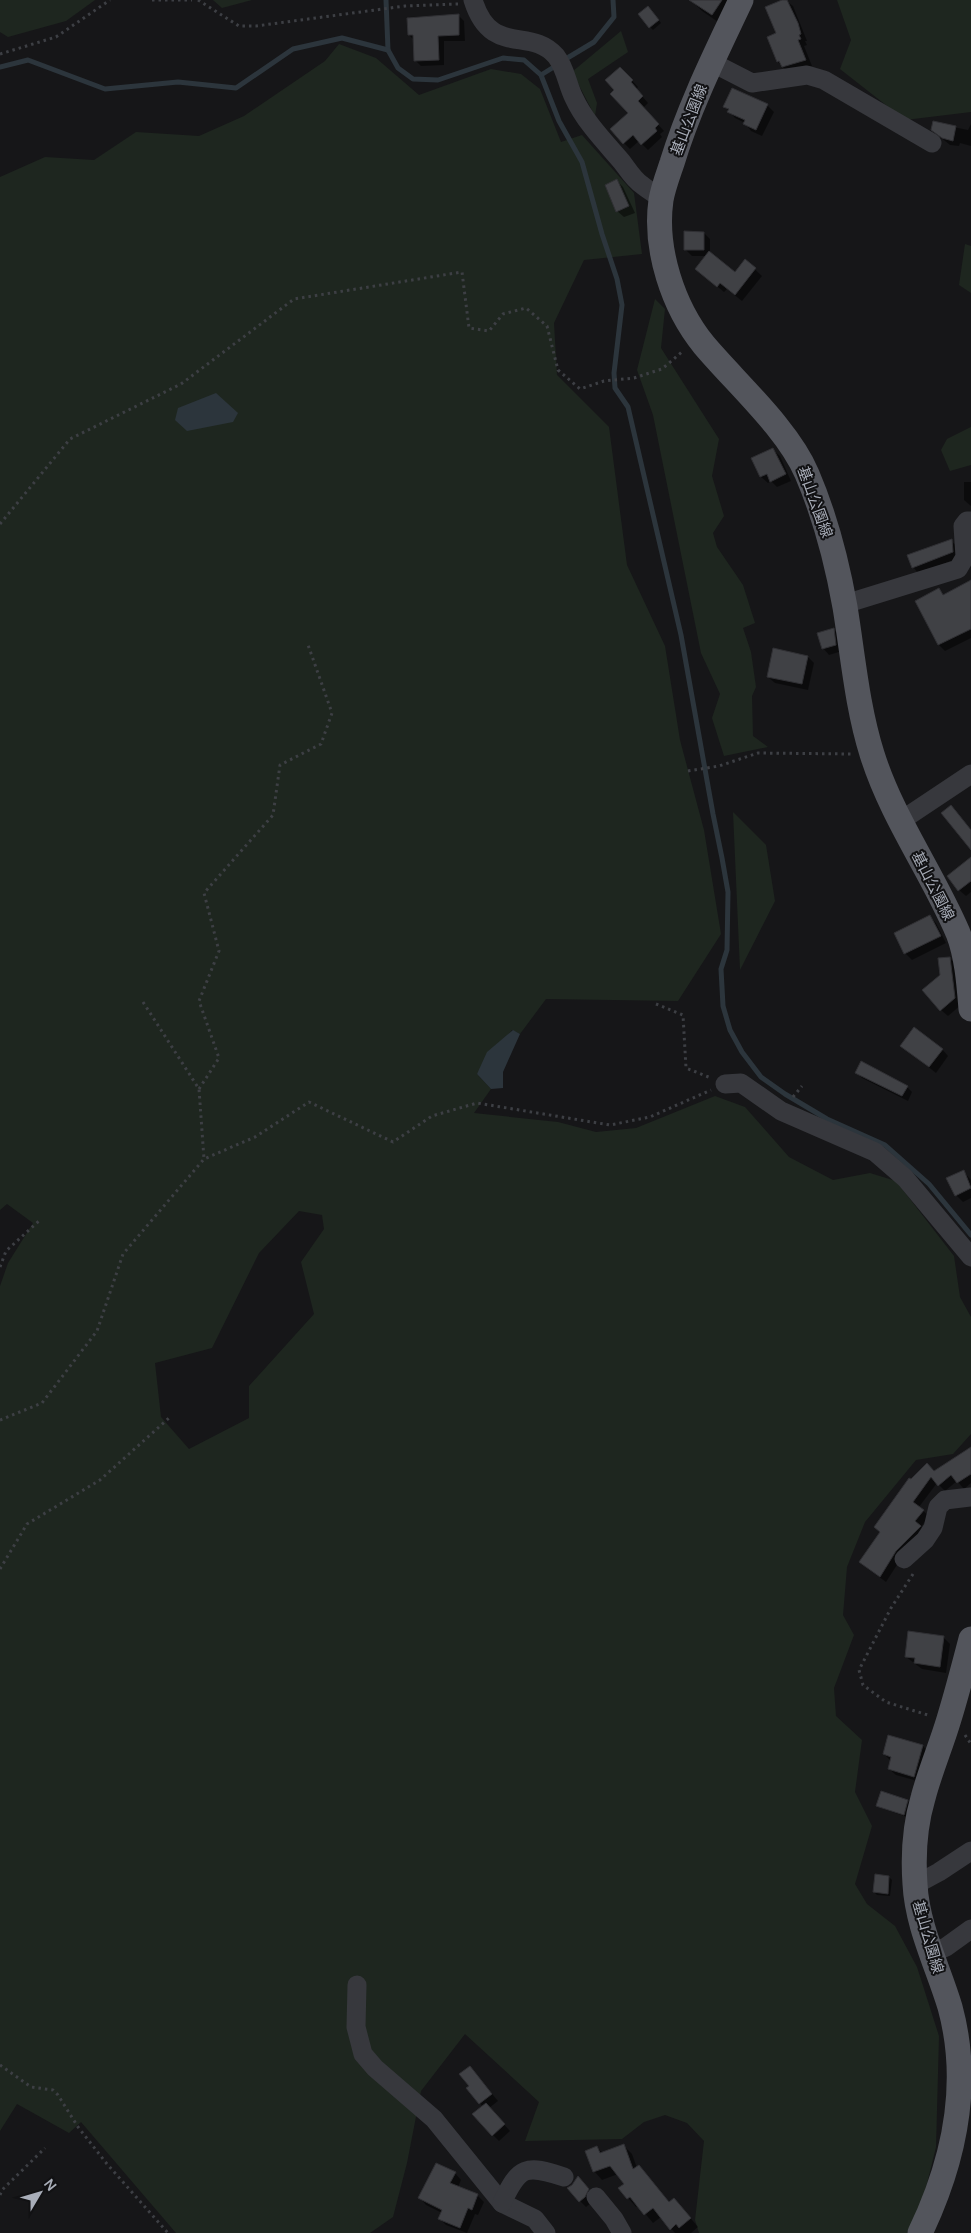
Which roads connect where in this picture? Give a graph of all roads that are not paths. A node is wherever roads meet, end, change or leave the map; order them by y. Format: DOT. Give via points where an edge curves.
graph roads {
  1 [pos="741,0"];
  2 [pos="473,1"];
  3 [pos="711,62"];
  4 [pos="932,143"];
  5 [pos="661,198"];
  6 [pos="971,521"];
  7 [pos="844,604"];
  8 [pos="971,774"];
  9 [pos="899,822"];
  10 [pos="971,1009"];
  11 [pos="725,1084"];
  12 [pos="971,1257"];
  13 [pos="971,1496"];
  14 [pos="909,1566"];
  15 [pos="971,1639"];
  16 [pos="971,1851"];
  17 [pos="915,1885"];
  18 [pos="971,1929"];
  19 [pos="932,1953"];
  20 [pos="357,1985"];
  21 [pos="564,2178"];
  22 [pos="596,2197"];
  23 [pos="502,2203"];
  24 [pos="546,2233"];
  25 [pos="622,2233"];
  26 [pos="920,2233"];
  1 -- 3 [label="main road, 基山公園線"];
  2 -- 5 [label="street" via="483,23 493,32 508,40 542,45 555,56 566,72 573,97 588,122 640,185"];
  3 -- 4 [label="street" via="752,83 807,74 824,80"];
  3 -- 5 [label="main road, 基山公園線" via="678,144"];
  5 -- 7 [label="main road, 基山公園線" via="659,228 666,266 678,303 698,337 777,425 806,471 826,524"];
  6 -- 7 [label="street" via="963,526 965,557 958,569"];
  7 -- 9 [label="main road, 基山公園線" via="872,755"];
  8 -- 9 [label="street"];
  9 -- 10 [label="main road, 基山公園線" via="959,936 968,975"];
  11 -- 12 [label="street" via="741,1083 781,1111 875,1152 905,1178"];
  13 -- 14 [label="street" via="946,1500 938,1507 933,1528"];
  15 -- 17 [label="main road, 基山公園線" via="922,1800 915,1845"];
  16 -- 17 [label="street"];
  17 -- 19 [label="main road, 基山公園線"];
  18 -- 19 [label="street"];
  19 -- 26 [label="main road, 基山公園線" via="958,2035 959,2107 949,2162"];
  20 -- 23 [label="street" via="356,2027 363,2054 434,2119"];
  21 -- 23 [label="street" via="538,2169 523,2172 513,2180"];
  22 -- 25 [label="street"];
  23 -- 24 [label="street" via="535,2219"];
}
